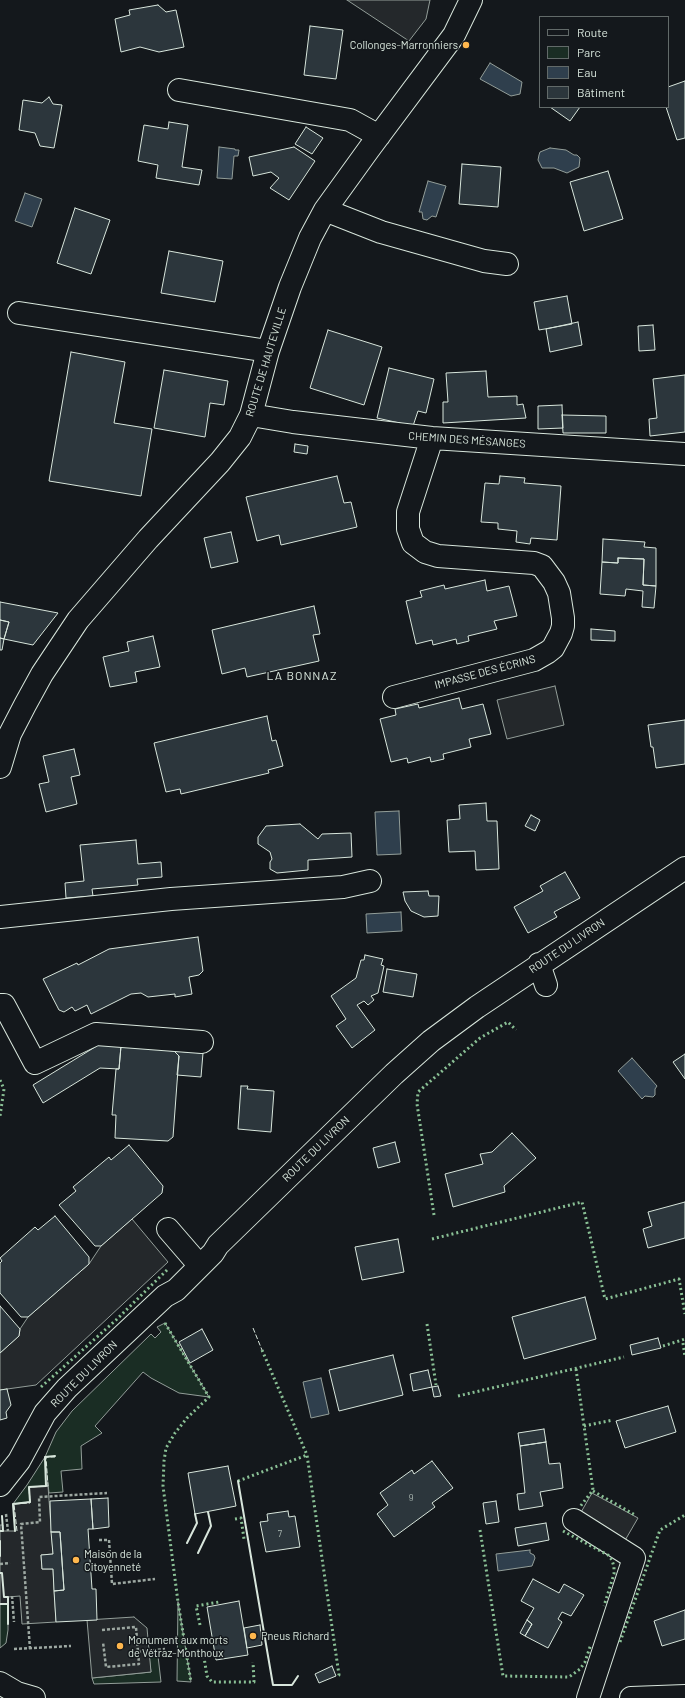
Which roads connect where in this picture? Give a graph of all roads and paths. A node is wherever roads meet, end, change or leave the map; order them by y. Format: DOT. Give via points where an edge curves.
graph roads {
  1 [pos="471,0"];
  2 [pos="179,90"];
  3 [pos="379,136"];
  4 [pos="325,210"];
  5 [pos="507,264"];
  6 [pos="19,313"];
  7 [pos="268,351"];
  8 [pos="250,415"];
  9 [pos="432,438"];
  10 [pos="685,454"];
  11 [pos="394,697"];
  12 [pos="5,734"];
  13 [pos="0,768"];
  14 [pos="685,868"];
  15 [pos="370,881"];
  16 [pos="0,918"];
  17 [pos="539,964"];
  18 [pos="546,985"];
  19 [pos="0,1005"];
  20 [pos="202,1042"];
  21 [pos="168,1229"];
  22 [pos="200,1266"];
  23 [pos="0,1485"];
  24 [pos="107,1493"];
  25 [pos="6,1514"];
  26 [pos="574,1520"];
  27 [pos="8,1531"];
  28 [pos="99,1540"];
  29 [pos="10,1563"];
  30 [pos="0,1564"];
  31 [pos="155,1579"];
  32 [pos="12,1596"];
  33 [pos="14,1622"];
  34 [pos="102,1630"];
  35 [pos="103,1642"];
  36 [pos="71,1646"];
  37 [pos="30,1648"];
  38 [pos="165,1648"];
  39 [pos="14,1649"];
  40 [pos="138,1652"];
  41 [pos="685,1696"];
  42 [pos="588,1698"];
  43 [pos="631,1698"];
  1 -- 3 [label="street, ROUTE DE HAUTEVILLE" via="454,35"];
  2 -- 3 [label="street" via="350,120"];
  3 -- 4 [label="street, ROUTE DE HAUTEVILLE"];
  4 -- 5 [label="street" via="381,232 484,261"];
  4 -- 7 [label="street, ROUTE DE HAUTEVILLE" via="292,280"];
  6 -- 7 [label="street"];
  7 -- 8 [label="street, ROUTE DE HAUTEVILLE"];
  8 -- 9 [label="street, CHEMIN DES MÉSANGES"];
  8 -- 12 [label="street, ROUTE DE HAUTEVILLE" via="240,437 220,462 148,539 78,620"];
  9 -- 10 [label="street, CHEMIN DES MÉSANGES"];
  9 -- 11 [label="street, IMPASSE DES ÉCRINS" via="408,512 408,529 413,543 424,552 438,556 534,563 542,566 559,592 563,626 553,648 534,660"];
  12 -- 13 [label="street, ROUTE DE HAUTEVILLE"];
  14 -- 17 [label="street, ROUTE DU LIVRON"];
  15 -- 16 [label="street" via="343,887 171,899"];
  17 -- 18 [label="street"];
  17 -- 22 [label="street, ROUTE DU LIVRON" via="443,1032 394,1074 218,1245"];
  19 -- 20 [label="street" via="4,1005 35,1063 96,1034"];
  21 -- 22 [label="street"];
  22 -- 23 [label="street, ROUTE DU LIVRON" via="55,1401 39,1423 19,1461"];
  24 -- 37 [label="path" via="39,1497 40,1522 21,1524"];
  25 -- 27 [label="path"];
  26 -- 42 [label="street" via="634,1558"];
  28 -- 31 [label="path" via="108,1540 112,1584"];
  29 -- 30 [label="path"];
  32 -- 33 [label="path"];
  34 -- 40 [label="path" via="136,1627"];
  35 -- 40 [label="path" via="106,1667 139,1664"];
  36 -- 37 [label="path"];
  37 -- 39 [label="path"];
  38 -- 40 [label="path"];
  41 -- 43 [label="street"];
}
